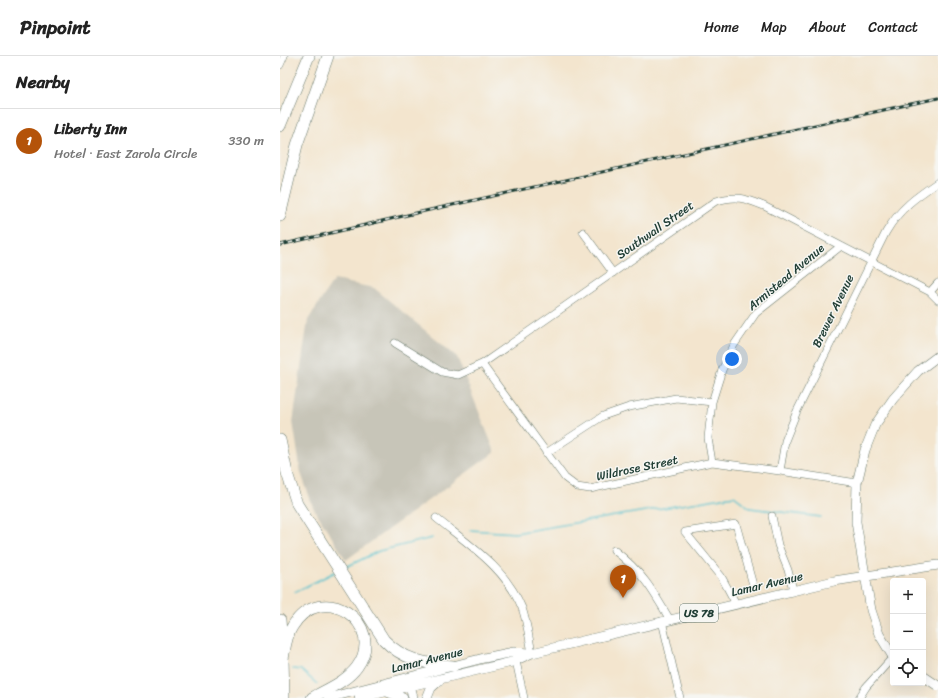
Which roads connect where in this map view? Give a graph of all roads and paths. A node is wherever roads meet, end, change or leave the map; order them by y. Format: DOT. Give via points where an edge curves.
graph roads {
  1 [pos="284,56"];
  2 [pos="309,56"];
  3 [pos="328,56"];
  4 [pos="280,65"];
  5 [pos="280,126"];
  6 [pos="938,182"];
  7 [pos="280,216"];
  8 [pos="583,232"];
  9 [pos="841,246"];
  10 [pos="871,260"];
  11 [pos="612,273"];
  12 [pos="938,283"];
  13 [pos="930,292"];
  14 [pos="938,300"];
  15 [pos="395,343"];
  16 [pos="938,356"];
  17 [pos="482,364"];
  18 [pos="712,402"];
  19 [pos="280,440"];
  20 [pos="546,453"];
  21 [pos="712,462"];
  22 [pos="780,471"];
  23 [pos="857,483"];
  24 [pos="772,516"];
  25 [pos="436,518"];
  26 [pos="614,550"];
  27 [pos="938,565"];
  28 [pos="865,575"];
  29 [pos="753,585"];
  30 [pos="793,590"];
  31 [pos="736,604"];
  32 [pos="280,620"];
  33 [pos="666,620"];
  34 [pos="890,652"];
  35 [pos="532,653"];
  36 [pos="283,659"];
  37 [pos="890,660"];
  38 [pos="516,661"];
  39 [pos="453,666"];
  40 [pos="444,677"];
  41 [pos="926,678"];
  42 [pos="409,681"];
  43 [pos="938,686"];
  44 [pos="386,691"];
  45 [pos="284,698"];
  46 [pos="312,698"];
  47 [pos="328,698"];
  48 [pos="359,698"];
  49 [pos="403,698"];
  50 [pos="413,698"];
  51 [pos="427,698"];
  52 [pos="524,698"];
  53 [pos="680,698"];
  54 [pos="859,698"];
  1 -- 4 [label="street"];
  2 -- 5 [label="highway"];
  3 -- 7 [label="highway" via="296,145"];
  6 -- 10 [label="street, Brewer Avenue" via="895,215"];
  8 -- 11 [label="street"];
  9 -- 10 [label="street, Southwall Street"];
  9 -- 11 [label="street, Southwall Street" via="764,206 745,198 731,196 716,201"];
  9 -- 18 [label="street, Armistead Avenue" via="756,313 734,345 722,370"];
  10 -- 13 [label="street, Southwall Street"];
  10 -- 22 [label="street, Brewer Avenue" via="797,412 785,441"];
  11 -- 17 [label="street, Southwall Street"];
  12 -- 13 [label="street"];
  13 -- 14 [label="street, Southwall Street"];
  15 -- 17 [label="street, Southwall Street" via="442,372 458,375"];
  16 -- 23 [label="main road" via="918,371 893,399 875,425 865,450"];
  17 -- 20 [label="street, Wildrose Street"];
  18 -- 20 [label="street" via="676,398 629,407 603,416"];
  18 -- 21 [label="street, Armistead Avenue" via="708,438"];
  19 -- 39 [label="highway" via="297,504 384,640 411,659"];
  20 -- 21 [label="street, Wildrose Street" via="565,478 577,487 590,489"];
  21 -- 22 [label="street, Wildrose Street"];
  22 -- 23 [label="street, Wildrose Street"];
  23 -- 28 [label="main road" via="856,522"];
  24 -- 30 [label="street" via="778,545"];
  25 -- 35 [label="street" via="495,566 506,579 523,610"];
  26 -- 33 [label="street" via="634,566 653,590"];
  27 -- 28 [label="main road, Lamar Avenue / US 78"];
  28 -- 30 [label="main road, Lamar Avenue / US 78"];
  28 -- 34 [label="main road" via="877,630"];
  29 -- 31 [label="street" via="736,524 686,532 721,576"];
  30 -- 31 [label="main road, Lamar Avenue / US 78"];
  31 -- 33 [label="main road, Lamar Avenue / US 78"];
  32 -- 36 [label="highway"];
  33 -- 35 [label="main road, Lamar Avenue / US 78"];
  33 -- 53 [label="street"];
  35 -- 38 [label="main road, Lamar Avenue / US 78"];
  35 -- 39 [label="main road, Lamar Avenue / US 78" via="514,652"];
  36 -- 45 [label="highway"];
  36 -- 46 [label="highway" via="292,626 310,609 325,605 340,608 350,614 360,626 364,646 358,666 343,680"];
  37 -- 54 [label="street"];
  38 -- 40 [label="main road, Lamar Avenue / US 78"];
  38 -- 52 [label="street"];
  39 -- 42 [label="main road, Lamar Avenue / US 78"];
  40 -- 42 [label="main road, Lamar Avenue / US 78"];
  40 -- 51 [label="main road" via="431,688"];
  41 -- 43 [label="main road"];
  42 -- 44 [label="main road, Lamar Avenue / US 78"];
  42 -- 47 [label="main road, Lamar Avenue / US 78"];
  42 -- 50 [label="main road"];
  44 -- 48 [label="main road, Lamar Avenue / US 78"];
  44 -- 49 [label="main road"];
}
